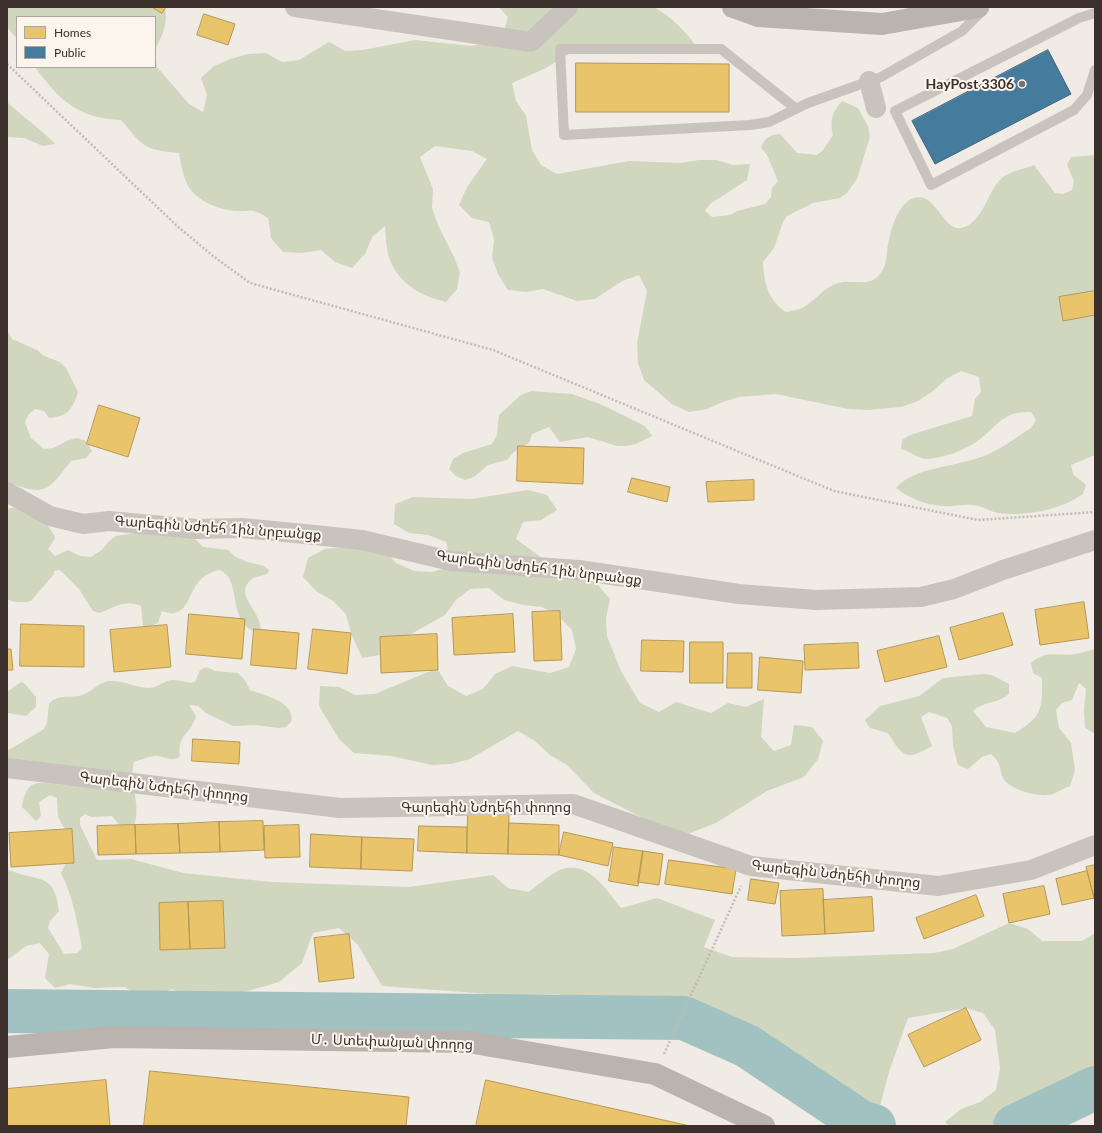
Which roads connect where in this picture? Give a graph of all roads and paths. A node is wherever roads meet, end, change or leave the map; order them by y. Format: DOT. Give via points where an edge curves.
graph roads {
  1 [pos="295,7"];
  2 [pos="568,7"];
  3 [pos="733,7"];
  4 [pos="978,7"];
  5 [pos="985,7"];
  6 [pos="756,11"];
  7 [pos="1095,13"];
  8 [pos="7,64"];
  9 [pos="1095,70"];
  10 [pos="869,81"];
  11 [pos="795,108"];
  12 [pos="876,108"];
  13 [pos="7,492"];
  14 [pos="1095,512"];
  15 [pos="1095,540"];
  16 [pos="7,768"];
  17 [pos="1095,845"];
  18 [pos="732,904"];
  19 [pos="7,1047"];
  20 [pos="655,1074"];
  21 [pos="764,1126"];
  1 -- 2 [label="street" via="531,42"];
  3 -- 6 [label="street"];
  4 -- 6 [label="street" via="882,24"];
  5 -- 10 [label="lane" via="962,31 881,77"];
  7 -- 9 [label="lane" via="1079,18 895,111 931,185 1074,110 1087,95"];
  8 -- 14 [label="path" via="176,225 250,283 493,350 834,492 978,520"];
  10 -- 11 [label="lane"];
  10 -- 12 [label="street"];
  11 -- 11 [label="lane" via="769,122 750,125 564,135 560,49 722,49"];
  13 -- 15 [label="street, Գարեգին Նժդեհ 1ին նրբանցք" via="50,516 83,524 109,521 196,529 242,528 330,536 362,540 451,561 579,570 739,594 816,600 921,597 954,589"];
  16 -- 17 [label="street, Գարեգին Նժդեհի փողոց" via="340,808 573,804 751,866 938,886 1031,870"];
  18 -- 20 [label="path"];
  19 -- 20 [label="street, Մ․ Ստեփանյան փողոց" via="114,1037 468,1042"];
  20 -- 21 [label="street, Մ․ Ստեփանյան փողոց"];
}
